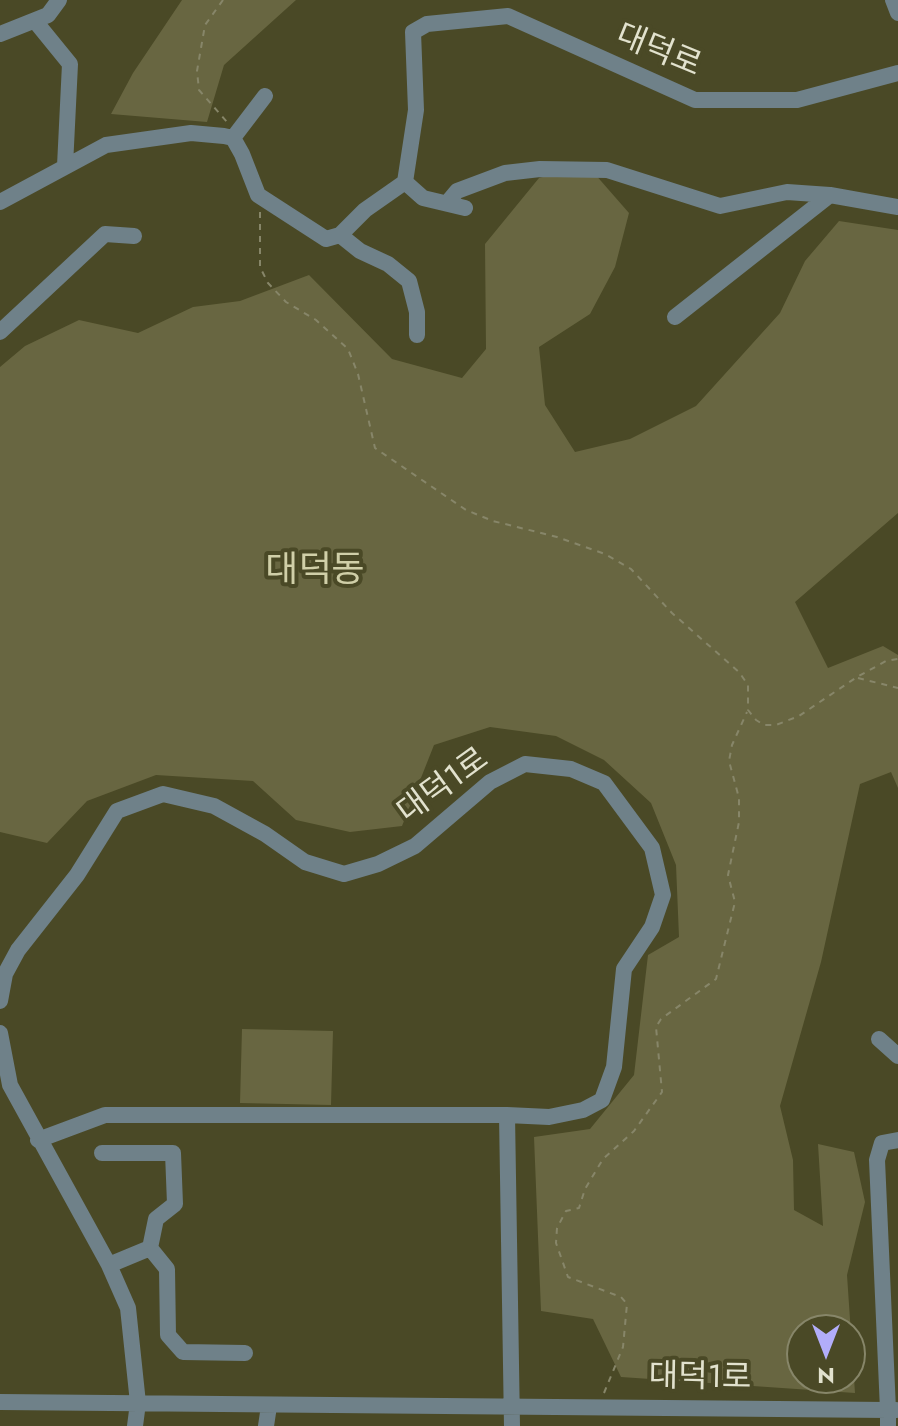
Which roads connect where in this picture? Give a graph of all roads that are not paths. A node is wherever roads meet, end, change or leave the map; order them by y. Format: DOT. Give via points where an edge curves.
graph roads {
  1 [pos="59,0"];
  2 [pos="893,0"];
  3 [pos="898,13"];
  4 [pos="35,21"];
  5 [pos="0,34"];
  6 [pos="898,73"];
  7 [pos="265,96"];
  8 [pos="234,136"];
  9 [pos="65,166"];
  10 [pos="405,182"];
  11 [pos="830,195"];
  12 [pos="0,202"];
  13 [pos="447,203"];
  14 [pos="898,207"];
  15 [pos="465,208"];
  16 [pos="340,235"];
  17 [pos="134,236"];
  18 [pos="675,317"];
  19 [pos="0,332"];
  20 [pos="417,335"];
  21 [pos="0,1001"];
  22 [pos="0,1033"];
  23 [pos="879,1039"];
  24 [pos="898,1056"];
  25 [pos="5,1082"];
  26 [pos="507,1115"];
  27 [pos="38,1140"];
  28 [pos="898,1140"];
  29 [pos="102,1153"];
  30 [pos="150,1248"];
  31 [pos="109,1265"];
  32 [pos="245,1353"];
  33 [pos="0,1402"];
  34 [pos="138,1403"];
  35 [pos="511,1405"];
  36 [pos="269,1406"];
  37 [pos="891,1416"];
  38 [pos="135,1426"];
  39 [pos="266,1426"];
  40 [pos="512,1426"];
  1 -- 4 [label="street" via="48,15"];
  2 -- 3 [label="street"];
  4 -- 5 [label="street"];
  4 -- 9 [label="street" via="70,64"];
  6 -- 10 [label="street, 대덕로" via="797,100 695,100 508,16 427,24 413,32 416,110"];
  7 -- 8 [label="street"];
  8 -- 9 [label="street" via="191,133 106,145"];
  8 -- 16 [label="street" via="258,195 326,239"];
  9 -- 12 [label="street"];
  10 -- 13 [label="street" via="423,198"];
  10 -- 16 [label="street"];
  11 -- 13 [label="street" via="787,192 720,206 607,170 540,169 474,182"];
  11 -- 14 [label="street"];
  11 -- 18 [label="street"];
  13 -- 15 [label="street"];
  16 -- 20 [label="street" via="409,281"];
  17 -- 19 [label="street" via="105,234"];
  21 -- 26 [label="street, 대덕1로" via="5,974 18,950 77,875 117,811 163,794 214,806 305,862 344,874 415,846 490,782 525,764 571,769 604,783 633,818 652,848 663,895 652,927 624,969 614,1067 602,1100 549,1117"];
  22 -- 25 [label="street"];
  23 -- 24 [label="street"];
  25 -- 27 [label="street"];
  26 -- 27 [label="street" via="105,1115"];
  26 -- 35 [label="street"];
  27 -- 31 [label="street"];
  28 -- 37 [label="street, 대덕1로" via="882,1143 877,1160"];
  29 -- 30 [label="street" via="173,1153 175,1204 156,1219"];
  30 -- 31 [label="street"];
  30 -- 32 [label="street" via="167,1269 168,1335 183,1352"];
  31 -- 34 [label="street" via="128,1308"];
  33 -- 34 [label="street, 대덕1로"];
  34 -- 36 [label="street, 대덕1로"];
  34 -- 38 [label="street"];
  35 -- 36 [label="street, 대덕1로"];
  35 -- 37 [label="street, 대덕1로"];
  35 -- 40 [label="street"];
  36 -- 39 [label="street"];
}
